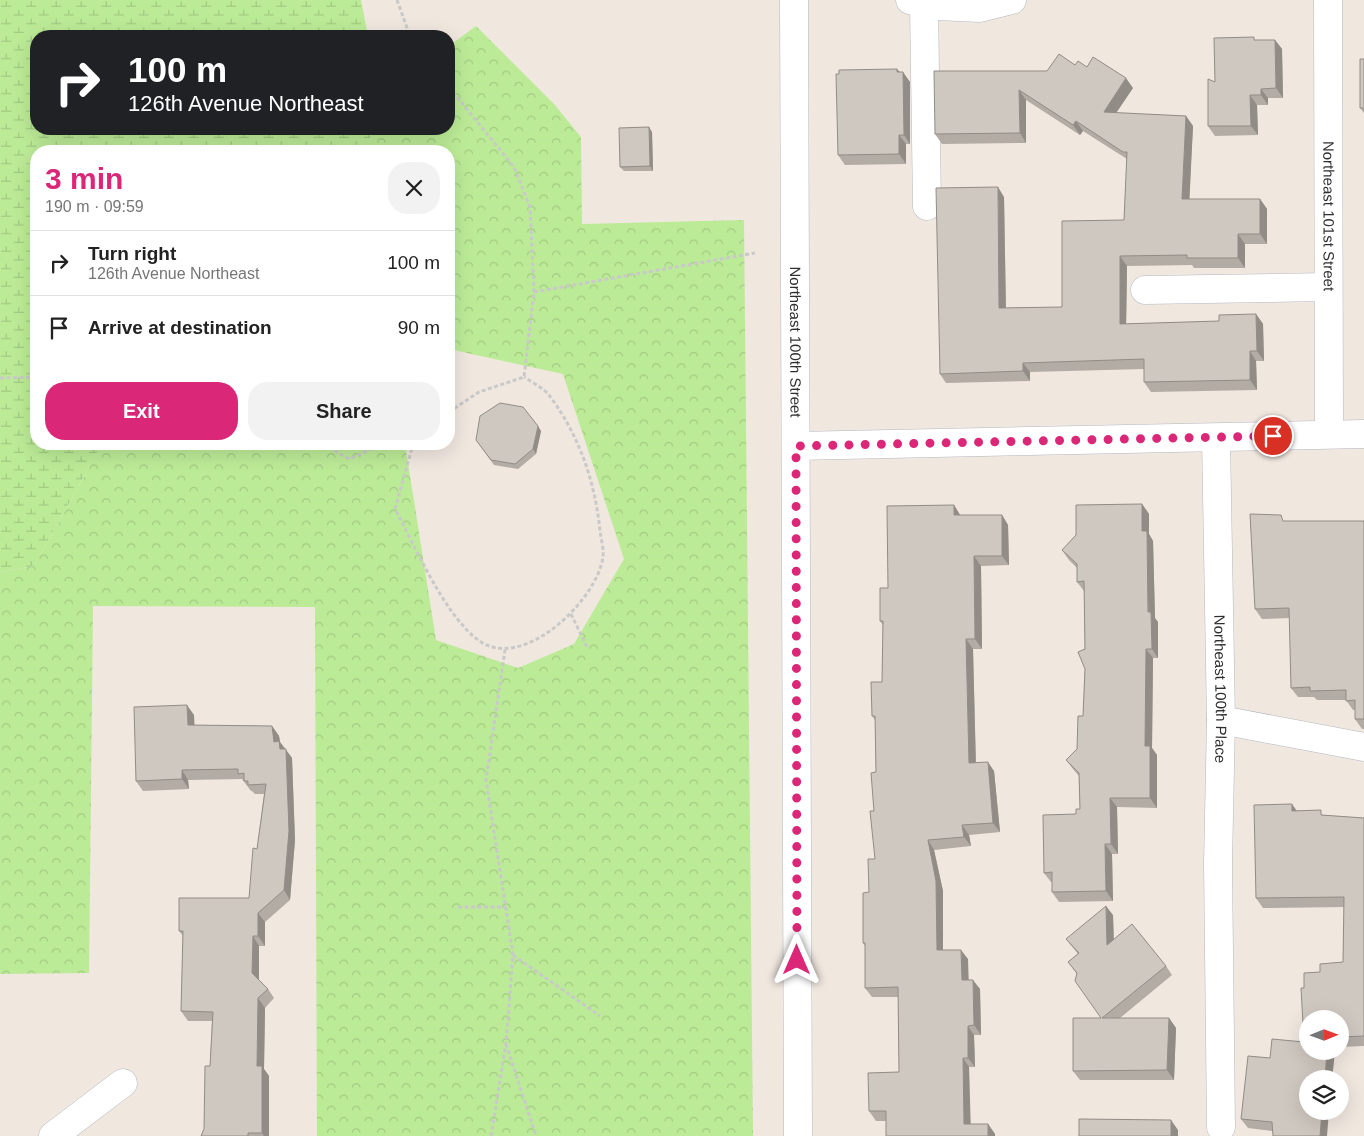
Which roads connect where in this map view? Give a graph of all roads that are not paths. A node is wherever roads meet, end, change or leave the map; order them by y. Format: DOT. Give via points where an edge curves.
graph roads {
  1 [pos="794,0"];
  2 [pos="1012,0"];
  3 [pos="1328,0"];
  4 [pos="917,2"];
  5 [pos="927,206"];
  6 [pos="1328,287"];
  7 [pos="1145,290"];
  8 [pos="1329,433"];
  9 [pos="1364,434"];
  10 [pos="1216,438"];
  11 [pos="796,446"];
  12 [pos="1221,720"];
  13 [pos="1364,747"];
  14 [pos="123,1083"];
  15 [pos="1221,1127"];
  16 [pos="53,1136"];
  17 [pos="798,1136"];
  1 -- 11 [label="street, Northeast 100th Street"];
  2 -- 4 [label="street" via="980,8"];
  3 -- 6 [label="street, Northeast 101st Street"];
  4 -- 5 [label="street"];
  6 -- 7 [label="street"];
  6 -- 8 [label="street, Northeast 101st Street"];
  8 -- 9 [label="street"];
  8 -- 10 [label="street"];
  10 -- 11 [label="street"];
  10 -- 12 [label="street, Northeast 100th Place"];
  11 -- 17 [label="street, Northeast 100th Street"];
  12 -- 13 [label="street"];
  12 -- 15 [label="street, Northeast 100th Place"];
  14 -- 16 [label="street"];
}
